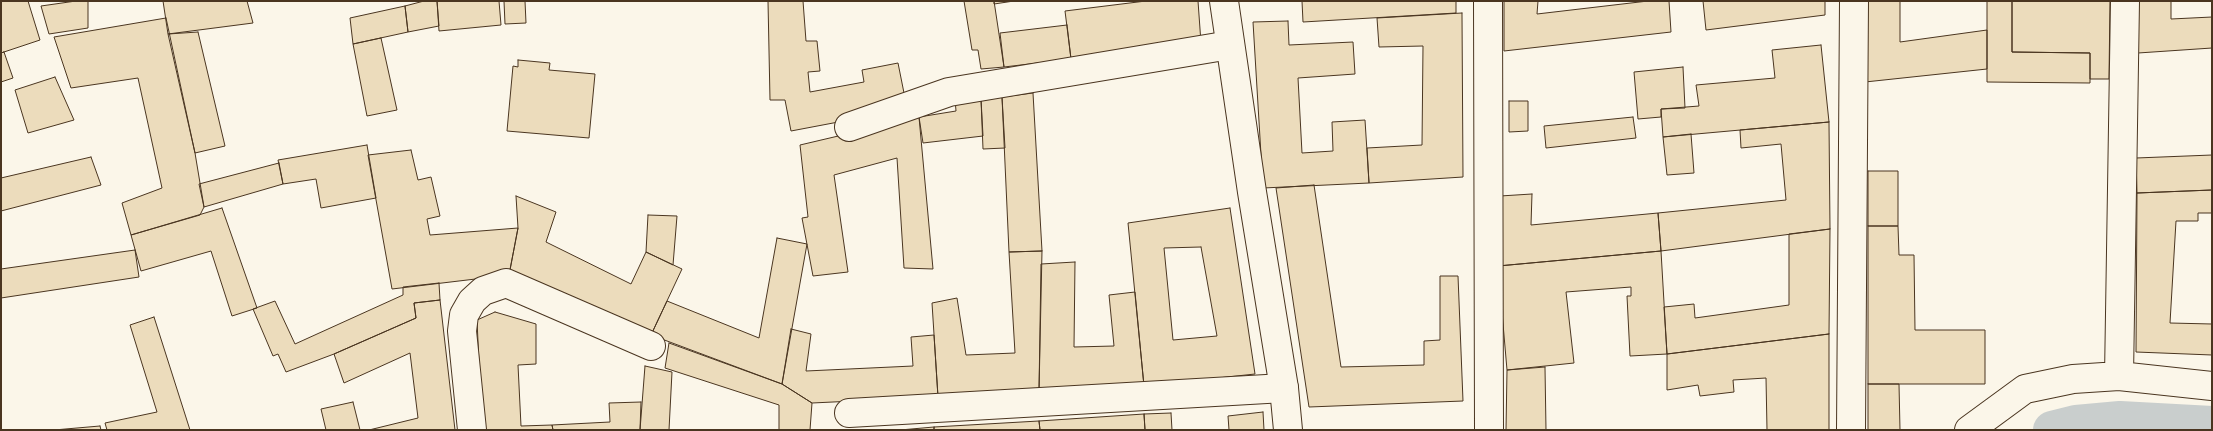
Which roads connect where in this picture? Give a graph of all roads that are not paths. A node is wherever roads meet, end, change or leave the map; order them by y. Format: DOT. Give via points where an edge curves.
graph roads {
  1 [pos="1224,1"];
  2 [pos="1488,1"];
  3 [pos="1854,1"];
  4 [pos="2125,1"];
  5 [pos="1230,45"];
  6 [pos="849,127"];
  7 [pos="651,346"];
  8 [pos="2118,376"];
  9 [pos="2212,386"];
  10 [pos="1284,388"];
  11 [pos="849,413"];
  12 [pos="472,430"];
  13 [pos="1288,430"];
  14 [pos="1489,430"];
  15 [pos="1851,430"];
  16 [pos="1969,430"];
  1 -- 5 [label="street"];
  2 -- 14 [label="street"];
  3 -- 15 [label="street"];
  4 -- 8 [label="street"];
  5 -- 6 [label="street" via="949,92"];
  5 -- 10 [label="street"];
  7 -- 12 [label="street" via="506,283 483,291 464,315 462,331"];
  8 -- 9 [label="street"];
  8 -- 16 [label="street" via="2073,379 2025,389"];
  10 -- 11 [label="street"];
  10 -- 13 [label="street"];
}
